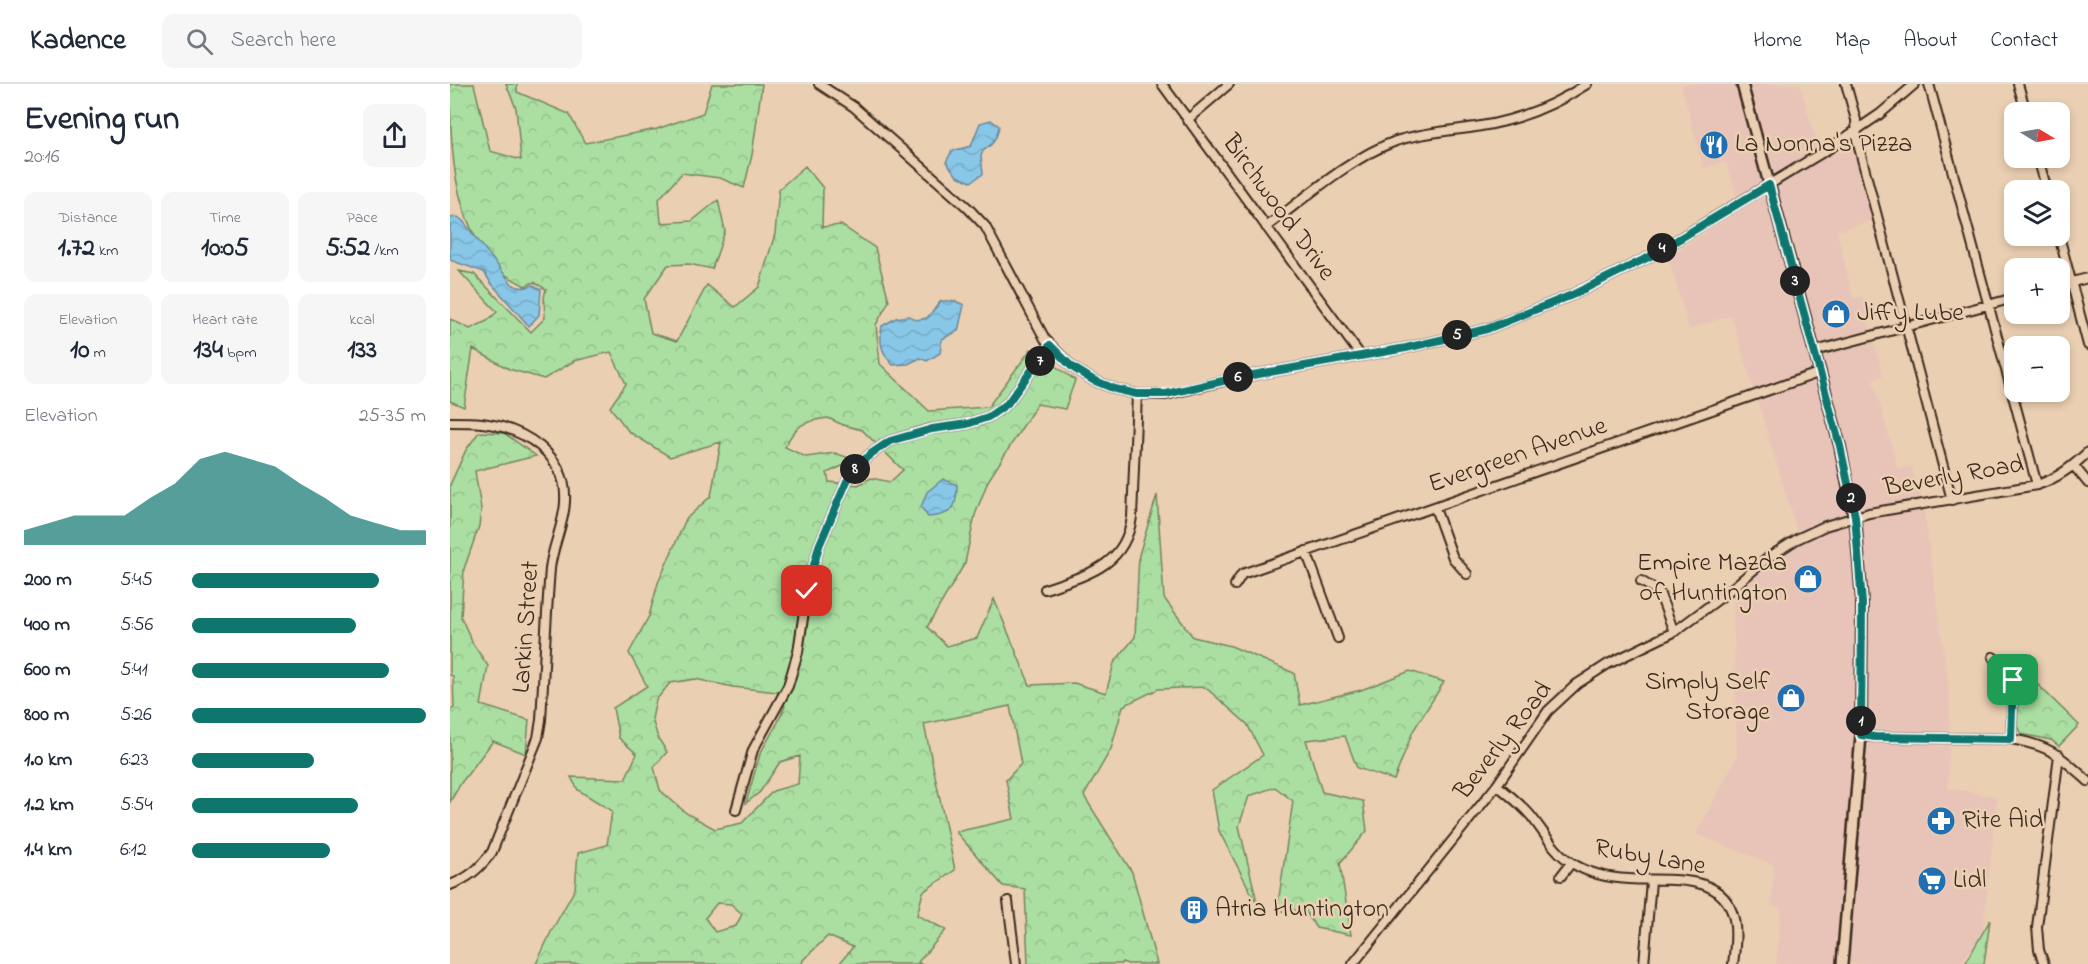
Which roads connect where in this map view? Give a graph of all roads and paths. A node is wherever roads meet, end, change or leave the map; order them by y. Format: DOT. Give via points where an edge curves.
graph roads {
  1 [pos="819,84"];
  2 [pos="1162,84"];
  3 [pos="1229,84"];
  4 [pos="1587,84"];
  5 [pos="1742,84"];
  6 [pos="1846,84"];
  7 [pos="1915,84"];
  8 [pos="1929,84"];
  9 [pos="2018,84"];
  10 [pos="2023,102"];
  11 [pos="1187,120"];
  12 [pos="1856,130"];
  13 [pos="1769,185"];
  14 [pos="1266,227"];
  15 [pos="2062,246"];
  16 [pos="2088,278"];
  17 [pos="2072,282"];
  18 [pos="2004,301"];
  19 [pos="1989,306"];
  20 [pos="1906,326"];
  21 [pos="1050,345"];
  22 [pos="2088,345"];
  23 [pos="1815,351"];
  24 [pos="1361,356"];
  25 [pos="1821,372"];
  26 [pos="1137,394"];
  27 [pos="450,422"];
  28 [pos="2088,452"];
  29 [pos="2074,466"];
  30 [pos="2088,483"];
  31 [pos="2037,485"];
  32 [pos="1952,500"];
  33 [pos="1435,508"];
  34 [pos="1855,516"];
  35 [pos="1306,551"];
  36 [pos="1467,574"];
  37 [pos="1641,581"];
  38 [pos="1235,585"];
  39 [pos="1045,589"];
  40 [pos="1674,632"];
  41 [pos="1338,638"];
  42 [pos="1993,657"];
  43 [pos="1861,735"];
  44 [pos="2011,739"];
  45 [pos="2059,755"];
  46 [pos="2088,781"];
  47 [pos="1497,785"];
  48 [pos="736,810"];
  49 [pos="1571,863"];
  50 [pos="1561,876"];
  51 [pos="1651,881"];
  52 [pos="450,885"];
  53 [pos="1008,901"];
  54 [pos="1016,964"];
  55 [pos="1353,964"];
  56 [pos="1644,964"];
  57 [pos="1733,964"];
  58 [pos="1842,964"];
  59 [pos="2044,964"];
  1 -- 21 [label="street" via="854,107 985,226"];
  2 -- 11 [label="street, Birchwood Drive"];
  3 -- 11 [label="street"];
  4 -- 14 [label="street" via="1555,103 1508,121 1417,136 1376,149"];
  5 -- 13 [label="main road"];
  6 -- 12 [label="street"];
  7 -- 12 [label="street"];
  8 -- 19 [label="street"];
  9 -- 10 [label="street"];
  11 -- 14 [label="street, Birchwood Drive"];
  12 -- 13 [label="street"];
  12 -- 20 [label="street"];
  13 -- 23 [label="main road"];
  13 -- 24 [label="street" via="1649,257 1572,295 1487,329"];
  14 -- 24 [label="street, Birchwood Drive"];
  15 -- 17 [label="street"];
  16 -- 17 [label="street"];
  17 -- 22 [label="street"];
  18 -- 19 [label="street"];
  19 -- 20 [label="street"];
  19 -- 31 [label="street"];
  20 -- 23 [label="street"];
  20 -- 32 [label="street"];
  21 -- 26 [label="street" via="1072,367 1093,380"];
  21 -- 48 [label="street" via="1007,404 988,417 890,441 857,466 819,546 788,686 753,750"];
  23 -- 25 [label="main road"];
  24 -- 26 [label="street" via="1166,394"];
  25 -- 33 [label="street, Evergreen Avenue"];
  25 -- 34 [label="main road"];
  26 -- 39 [label="street" via="1130,534 1118,553 1099,568"];
  27 -- 52 [label="street, Larkin Street" via="505,428 536,443 559,468 565,503 550,567 538,738 492,852 467,878"];
  28 -- 29 [label="street, Beverly Road"];
  29 -- 30 [label="street"];
  29 -- 31 [label="street, Beverly Road"];
  31 -- 32 [label="street, Beverly Road"];
  32 -- 34 [label="street, Beverly Road"];
  33 -- 35 [label="street, Evergreen Avenue"];
  33 -- 36 [label="street" via="1453,558"];
  34 -- 40 [label="street, Beverly Road" via="1789,544"];
  34 -- 43 [label="main road" via="1862,596"];
  35 -- 38 [label="street, Evergreen Avenue" via="1242,574"];
  35 -- 41 [label="street"];
  37 -- 40 [label="street" via="1659,592"];
  40 -- 47 [label="street, Beverly Road" via="1608,664 1564,695 1538,724"];
  42 -- 44 [label="street" via="2013,680"];
  43 -- 44 [label="street"];
  43 -- 58 [label="main road"];
  44 -- 45 [label="street" via="2046,747"];
  45 -- 46 [label="street"];
  45 -- 59 [label="street" via="2037,927"];
  47 -- 49 [label="street, Ruby Lane" via="1530,815"];
  47 -- 55 [label="street, Beverly Road"];
  49 -- 50 [label="street"];
  49 -- 51 [label="street, Ruby Lane" via="1589,872"];
  51 -- 56 [label="street"];
  51 -- 57 [label="street, Ruby Lane" via="1693,881 1720,894 1734,918"];
  53 -- 54 [label="street"];
}
